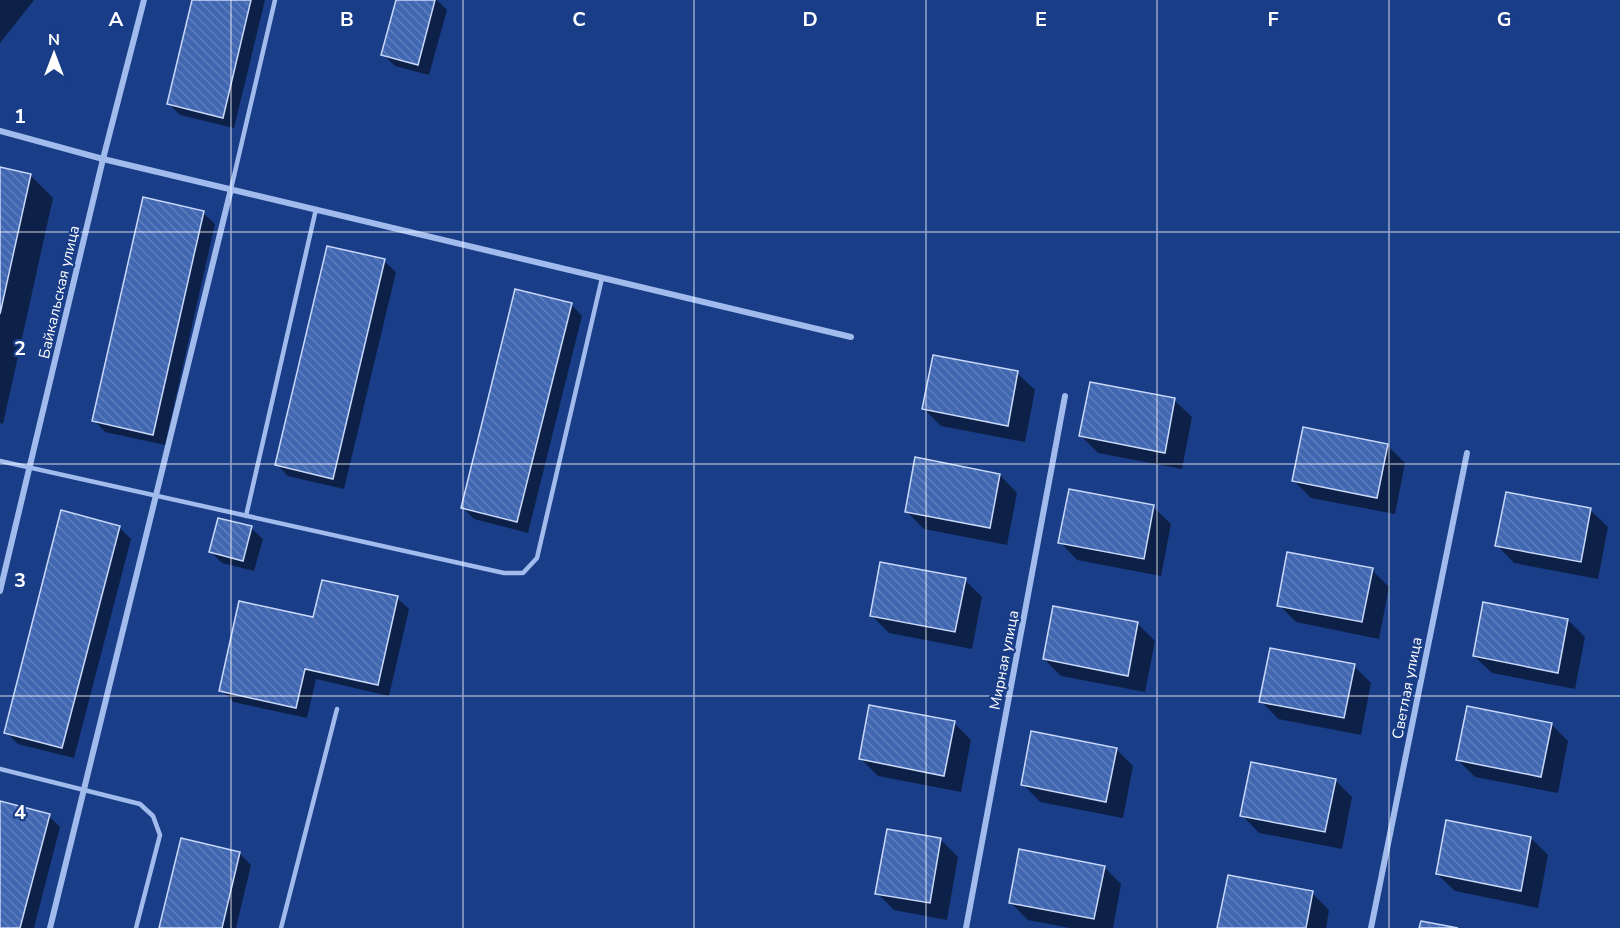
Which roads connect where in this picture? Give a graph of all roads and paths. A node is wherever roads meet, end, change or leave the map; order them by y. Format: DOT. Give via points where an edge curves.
graph roads {
  1 [pos="144,0"];
  2 [pos="275,0"];
  3 [pos="0,131"];
  4 [pos="103,159"];
  5 [pos="231,189"];
  6 [pos="316,209"];
  7 [pos="602,278"];
  8 [pos="851,337"];
  9 [pos="1065,396"];
  10 [pos="1467,453"];
  11 [pos="0,461"];
  12 [pos="29,468"];
  13 [pos="155,496"];
  14 [pos="246,516"];
  15 [pos="0,591"];
  16 [pos="338,709"];
  17 [pos="0,769"];
  18 [pos="84,790"];
  19 [pos="50,928"];
  20 [pos="136,928"];
  21 [pos="281,928"];
  22 [pos="966,928"];
  23 [pos="1371,928"];
  1 -- 4 [label="street, Байкальская улица"];
  2 -- 5 [label="lane"];
  3 -- 4 [label="street"];
  4 -- 5 [label="street"];
  4 -- 12 [label="street, Байкальская улица"];
  5 -- 6 [label="street"];
  5 -- 13 [label="street"];
  6 -- 7 [label="street"];
  6 -- 14 [label="lane"];
  7 -- 8 [label="street"];
  7 -- 14 [label="lane" via="537,558 523,573 504,573"];
  9 -- 22 [label="street, Мирная улица"];
  10 -- 23 [label="street, Светлая улица"];
  11 -- 12 [label="lane"];
  12 -- 13 [label="lane"];
  12 -- 15 [label="street, Байкальская улица"];
  13 -- 14 [label="lane"];
  13 -- 18 [label="street"];
  16 -- 21 [label="lane"];
  17 -- 18 [label="lane"];
  18 -- 19 [label="street"];
  18 -- 20 [label="lane" via="140,804 153,816 160,835"];
}
